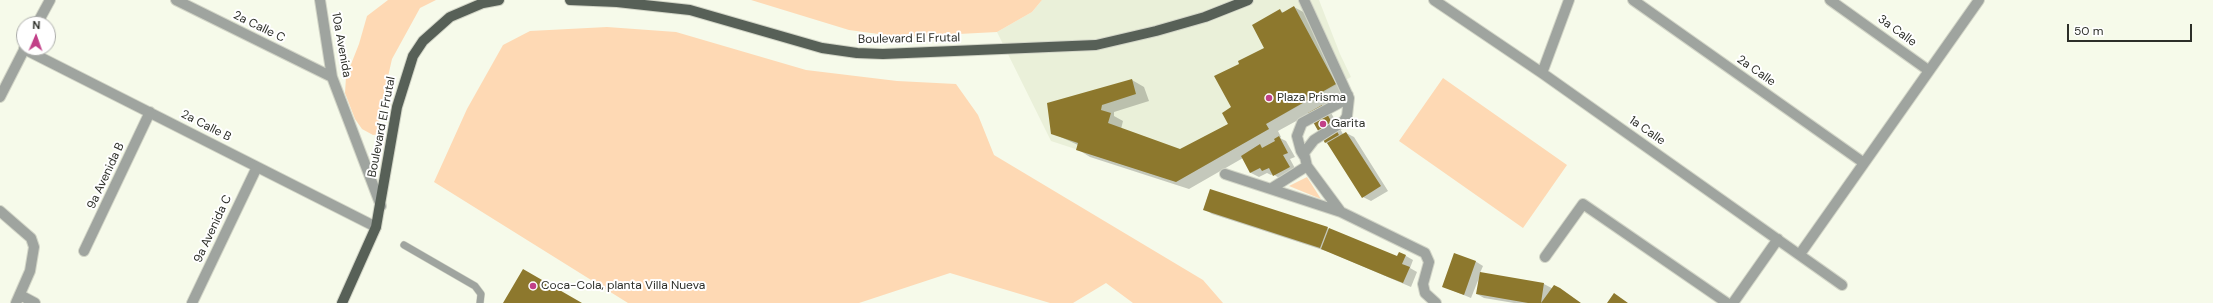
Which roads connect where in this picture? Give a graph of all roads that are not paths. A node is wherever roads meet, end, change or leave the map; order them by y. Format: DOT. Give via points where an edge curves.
graph roads {
  1 [pos="50,0"];
  2 [pos="176,0"];
  3 [pos="320,0"];
  4 [pos="499,0"];
  5 [pos="570,0"];
  6 [pos="1248,0"];
  7 [pos="1304,0"];
  8 [pos="1434,0"];
  9 [pos="1569,0"];
  10 [pos="1633,0"];
  11 [pos="1830,0"];
  12 [pos="1979,0"];
  13 [pos="41,16"];
  14 [pos="20,56"];
  15 [pos="40,56"];
  16 [pos="1928,70"];
  17 [pos="1542,73"];
  18 [pos="332,77"];
  19 [pos="1348,95"];
  20 [pos="0,97"];
  21 [pos="150,112"];
  22 [pos="1304,156"];
  23 [pos="1864,163"];
  24 [pos="1307,166"];
  25 [pos="256,167"];
  26 [pos="1225,174"];
  27 [pos="1272,188"];
  28 [pos="381,206"];
  29 [pos="0,211"];
  30 [pos="1341,212"];
  31 [pos="376,227"];
  32 [pos="1778,239"];
  33 [pos="404,244"];
  34 [pos="84,251"];
  35 [pos="1800,254"];
  36 [pos="1545,257"];
  37 [pos="1842,285"];
  38 [pos="18,299"];
  39 [pos="344,302"];
  40 [pos="35,303"];
  41 [pos="192,303"];
  42 [pos="480,303"];
  43 [pos="1436,303"];
  44 [pos="1727,303"];
  45 [pos="1733,303"];
  1 -- 13 [label="street"];
  2 -- 18 [label="street, 2a Calle C"];
  3 -- 18 [label="street, 10a Avenida"];
  4 -- 28 [label="main road, Boulevard El Frutal" via="483,3 450,17 422,41 412,56 397,107"];
  5 -- 6 [label="main road, Boulevard El Frutal" via="690,10 822,48 890,54 1096,45 1205,17"];
  7 -- 19 [label="street"];
  8 -- 17 [label="street, 1a Calle"];
  9 -- 17 [label="street"];
  10 -- 23 [label="street, 2a Calle"];
  11 -- 16 [label="street, 3a Calle"];
  12 -- 16 [label="street"];
  14 -- 20 [label="street"];
  15 -- 21 [label="street, 2a Calle B"];
  16 -- 23 [label="street"];
  17 -- 32 [label="street, 1a Calle"];
  18 -- 28 [label="street, 10a Avenida"];
  19 -- 22 [label="street" via="1348,111 1344,121 1314,140 1305,149"];
  19 -- 22 [label="street" via="1341,102 1302,123 1297,136"];
  21 -- 25 [label="street, 2a Calle B"];
  21 -- 34 [label="street, 9a Avenida B"];
  22 -- 24 [label="street"];
  23 -- 35 [label="street"];
  24 -- 27 [label="street"];
  24 -- 30 [label="street"];
  25 -- 31 [label="street, 2a Calle B"];
  25 -- 41 [label="street, 9a Avenida C"];
  26 -- 27 [label="street"];
  27 -- 30 [label="street"];
  28 -- 31 [label="main road, Boulevard El Frutal"];
  29 -- 38 [label="street" via="31,238 34,247 33,258"];
  30 -- 43 [label="street" via="1425,253 1429,262 1423,284 1425,293"];
  31 -- 39 [label="main road, Boulevard El Frutal"];
  32 -- 35 [label="street, 1a Calle"];
  32 -- 45 [label="street"];
  33 -- 42 [label="lane" via="475,286 481,294"];
  35 -- 37 [label="street, 1a Calle"];
  36 -- 44 [label="street" via="1583,204"];
  38 -- 40 [label="street"];
}
